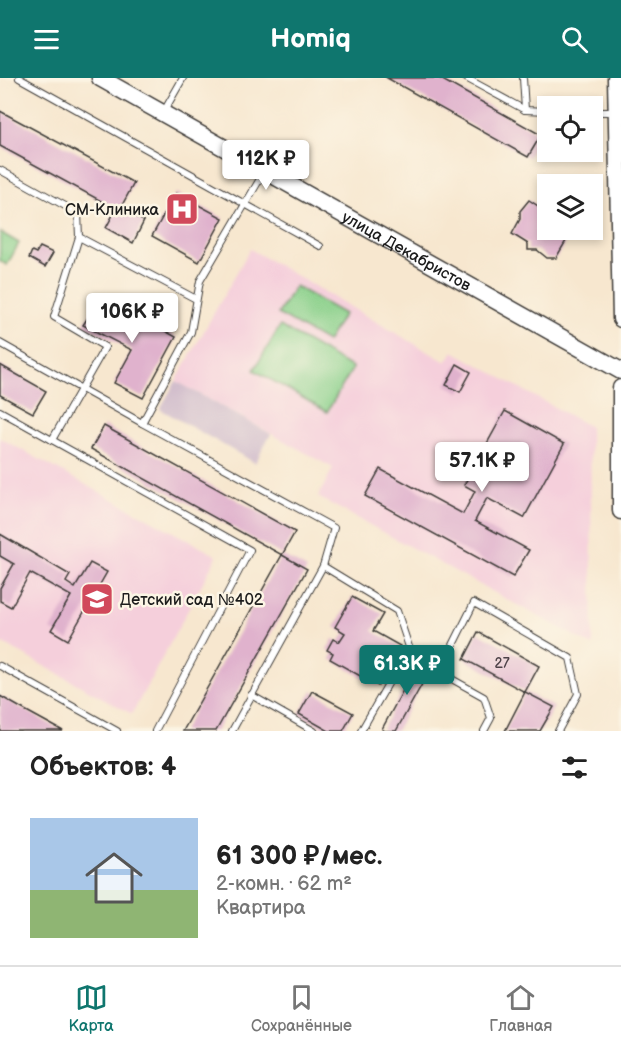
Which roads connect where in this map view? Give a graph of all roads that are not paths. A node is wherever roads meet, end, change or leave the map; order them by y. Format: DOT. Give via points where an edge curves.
graph roads {
  1 [pos="19,78"];
  2 [pos="100,78"];
  3 [pos="183,78"];
  4 [pos="466,78"];
  5 [pos="523,78"];
  6 [pos="616,78"];
  7 [pos="525,110"];
  8 [pos="537,111"];
  9 [pos="603,112"];
  10 [pos="616,112"];
  11 [pos="163,113"];
  12 [pos="619,140"];
  13 [pos="0,170"];
  14 [pos="264,171"];
  15 [pos="247,204"];
  16 [pos="79,237"];
  17 [pos="320,246"];
  18 [pos="196,299"];
  19 [pos="621,319"];
  20 [pos="0,343"];
  21 [pos="621,371"];
  22 [pos="621,388"];
  23 [pos="82,390"];
  24 [pos="0,411"];
  25 [pos="142,423"];
  26 [pos="52,440"];
  27 [pos="621,511"];
  28 [pos="323,566"];
  29 [pos="0,666"];
  30 [pos="251,695"];
  31 [pos="309,730"];
  32 [pos="117,731"];
  33 [pos="155,731"];
  34 [pos="232,731"];
  35 [pos="361,731"];
  36 [pos="484,731"];
  37 [pos="558,731"];
  1 -- 15 [label="lane"];
  2 -- 11 [label="main road, улица Декабристов"];
  3 -- 11 [label="lane"];
  4 -- 7 [label="lane"];
  5 -- 7 [label="lane"];
  6 -- 10 [label="main road"];
  7 -- 8 [label="lane"];
  9 -- 10 [label="lane"];
  10 -- 12 [label="main road"];
  11 -- 14 [label="main road, улица Декабристов"];
  12 -- 19 [label="main road"];
  13 -- 16 [label="lane" via="78,213"];
  14 -- 15 [label="lane"];
  14 -- 21 [label="main road, улица Декабристов"];
  15 -- 17 [label="lane"];
  15 -- 18 [label="lane" via="200,281"];
  16 -- 18 [label="lane"];
  16 -- 23 [label="lane" via="54,317 105,347"];
  18 -- 25 [label="lane" via="191,332"];
  20 -- 23 [label="lane"];
  22 -- 27 [label="main road"];
  23 -- 25 [label="lane"];
  23 -- 26 [label="lane"];
  24 -- 26 [label="lane"];
  25 -- 28 [label="lane" via="334,528"];
  26 -- 33 [label="lane" via="250,550"];
  28 -- 30 [label="lane"];
  28 -- 35 [label="lane" via="397,611 409,647"];
  29 -- 32 [label="lane"];
  30 -- 31 [label="lane"];
  30 -- 34 [label="lane"];
  36 -- 37 [label="lane" via="491,718 484,697 450,678 446,659 474,603 570,658 578,694"];
}
